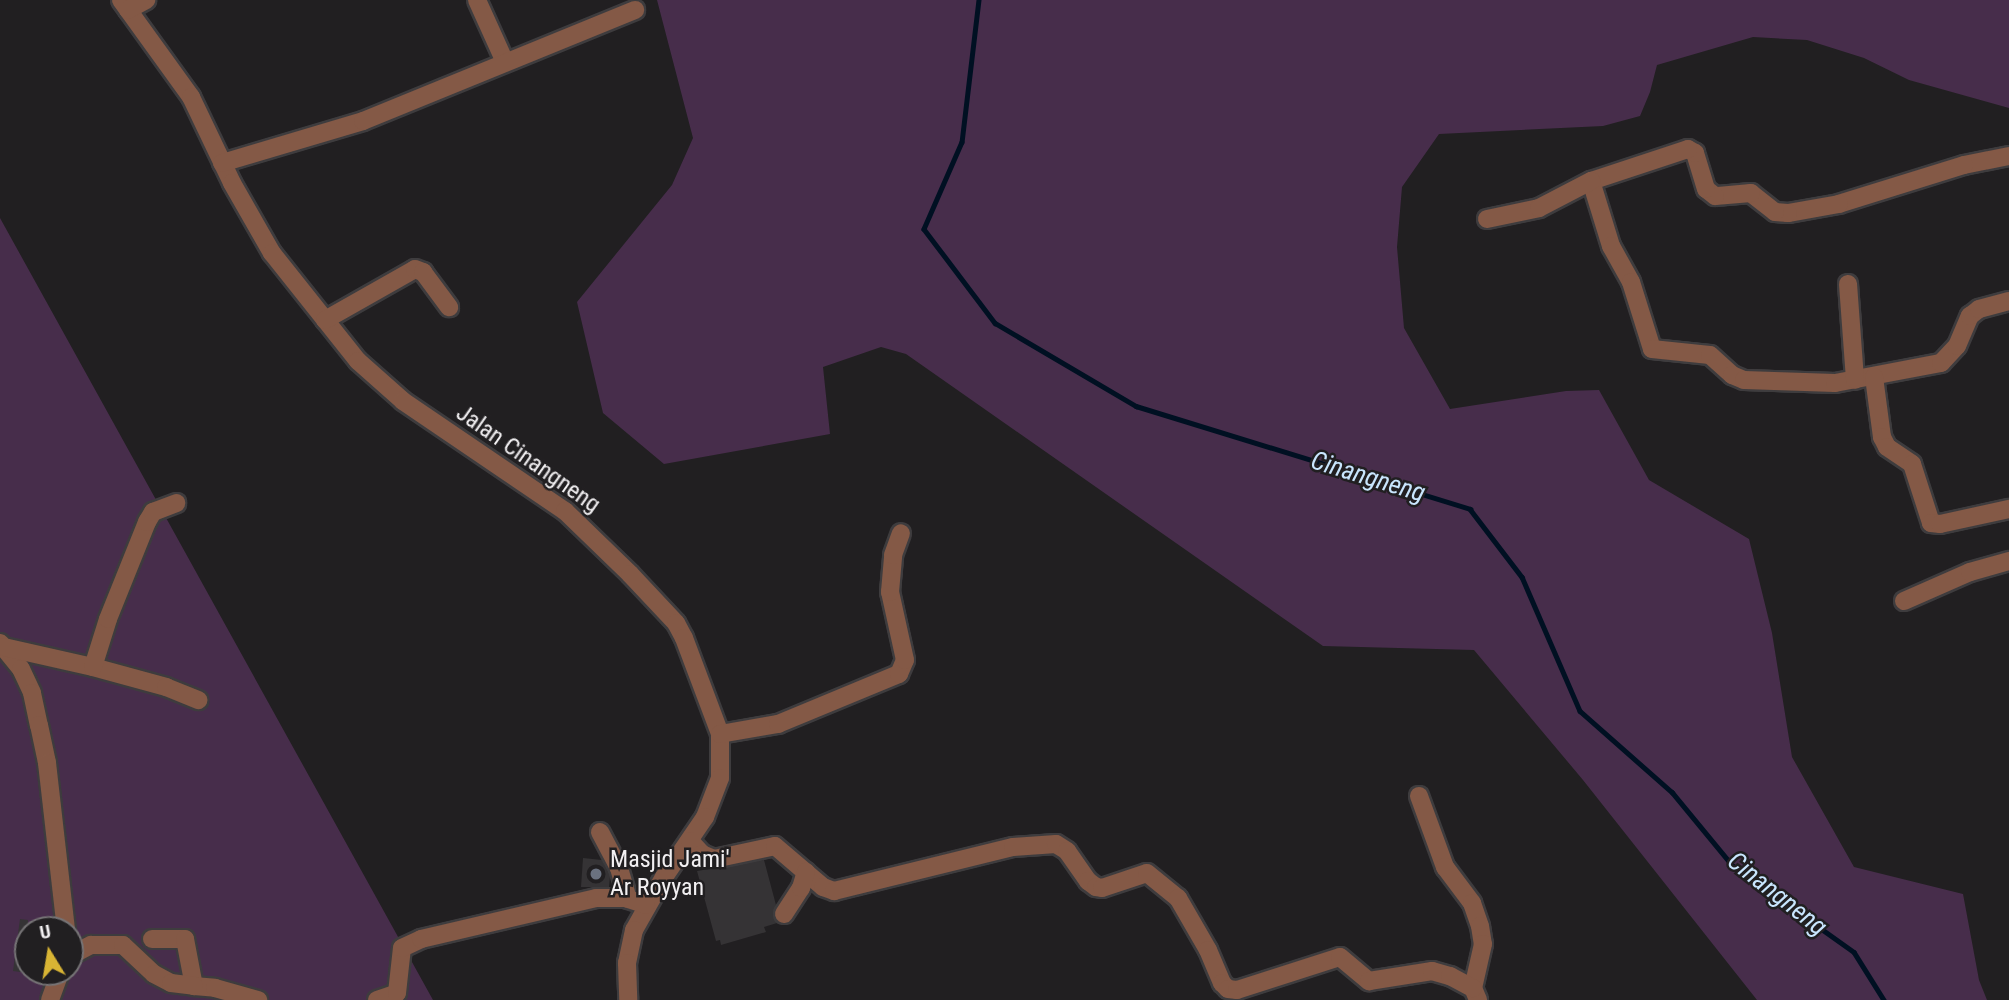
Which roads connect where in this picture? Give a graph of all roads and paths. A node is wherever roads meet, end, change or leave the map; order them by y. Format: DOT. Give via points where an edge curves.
graph roads {
  1 [pos="146,0"];
  2 [pos="477,0"];
  3 [pos="125,5"];
  4 [pos="635,10"];
  5 [pos="505,62"];
  6 [pos="2009,156"];
  7 [pos="222,163"];
  8 [pos="1591,181"];
  9 [pos="1487,219"];
  10 [pos="1848,284"];
  11 [pos="2009,301"];
  12 [pos="449,307"];
  13 [pos="325,320"];
  14 [pos="1874,377"];
  15 [pos="1855,380"];
  16 [pos="176,503"];
  17 [pos="2009,509"];
  18 [pos="901,533"];
  19 [pos="2009,561"];
  20 [pos="1904,601"];
  21 [pos="2,645"];
  22 [pos="93,667"];
  23 [pos="198,700"];
  24 [pos="720,734"];
  25 [pos="1419,796"];
  26 [pos="600,832"];
  27 [pos="690,841"];
  28 [pos="806,872"];
  29 [pos="628,899"];
  30 [pos="646,905"];
  31 [pos="784,914"];
  32 [pos="64,916"];
  33 [pos="152,939"];
  34 [pos="84,949"];
  35 [pos="194,986"];
  36 [pos="1476,994"];
  37 [pos="258,1000"];
  38 [pos="377,1000"];
  39 [pos="628,1000"];
  1 -- 3 [label="street"];
  2 -- 5 [label="street"];
  3 -- 7 [label="street, Jalan Cinangneng" via="191,97"];
  4 -- 5 [label="street"];
  5 -- 7 [label="street" via="363,121"];
  6 -- 8 [label="street" via="1788,214 1776,212 1751,193 1715,197 1706,189 1695,153 1688,149"];
  7 -- 13 [label="street, Jalan Cinangneng" via="272,253"];
  8 -- 9 [label="street" via="1539,208"];
  8 -- 15 [label="street" via="1652,349 1710,355 1744,380 1807,384"];
  10 -- 15 [label="street"];
  11 -- 14 [label="street" via="1970,316 1957,346 1941,363"];
  12 -- 13 [label="street" via="423,272 415,269"];
  13 -- 24 [label="street, Jalan Cinangneng" via="380,383 565,511 611,554 680,630"];
  14 -- 15 [label="street"];
  14 -- 17 [label="street" via="1882,438 1887,447 1912,464 1931,523"];
  16 -- 22 [label="street" via="153,512 147,522"];
  18 -- 24 [label="street" via="893,555 890,592 905,660 899,674 778,724"];
  19 -- 20 [label="street" via="1970,572"];
  21 -- 22 [label="street"];
  21 -- 32 [label="street" via="26,681 39,725"];
  22 -- 23 [label="street"];
  24 -- 27 [label="street, Jalan Cinangneng" via="720,778"];
  25 -- 36 [label="street" via="1445,867 1472,903 1480,926 1483,944"];
  26 -- 29 [label="street" via="619,868"];
  27 -- 28 [label="street" via="714,859 775,846"];
  27 -- 30 [label="street, Jalan Cinangneng"];
  28 -- 31 [label="street"];
  28 -- 36 [label="street" via="834,891 1013,847 1056,844 1068,851 1096,887 1147,873 1162,884 1189,915 1228,989 1340,957 1370,981 1432,971 1450,976"];
  29 -- 30 [label="street"];
  29 -- 38 [label="street" via="596,898 421,939 402,948 397,993"];
  30 -- 39 [label="street, Jalan Cinangneng" via="634,930 627,963"];
  33 -- 35 [label="street" via="185,939"];
  34 -- 35 [label="street" via="123,945 154,974 171,983"];
  35 -- 37 [label="street"];
}
